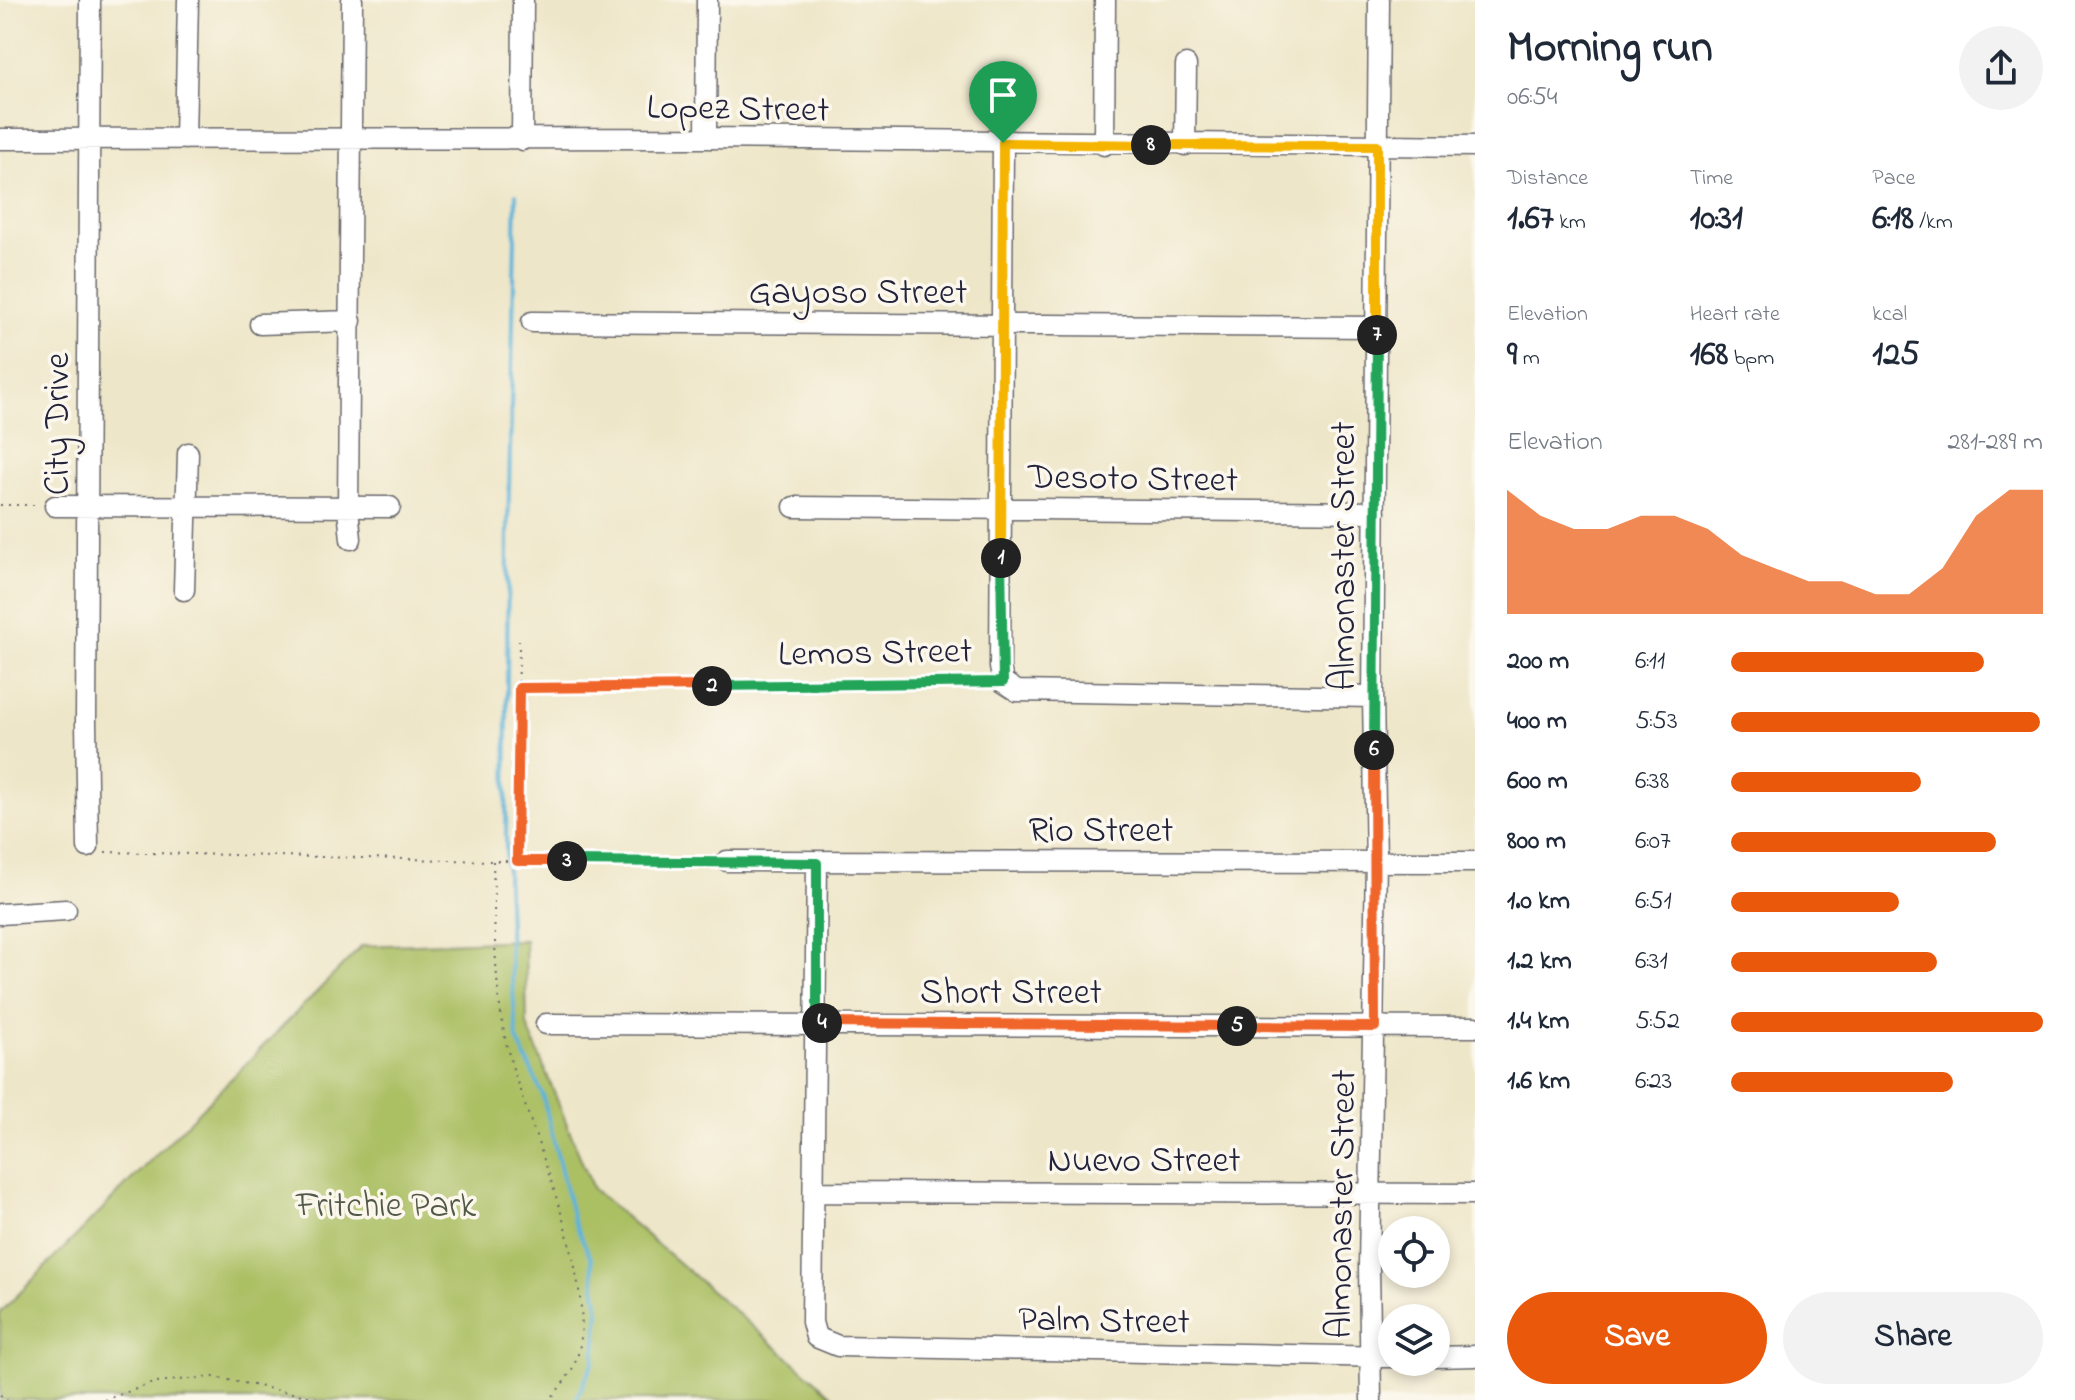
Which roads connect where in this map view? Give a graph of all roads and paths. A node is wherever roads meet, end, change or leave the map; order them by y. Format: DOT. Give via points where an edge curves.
graph roads {
  1 [pos="90,0"];
  2 [pos="188,0"];
  3 [pos="352,0"];
  4 [pos="523,0"];
  5 [pos="707,0"];
  6 [pos="1105,0"];
  7 [pos="1379,0"];
  8 [pos="1186,65"];
  9 [pos="89,138"];
  10 [pos="706,138"];
  11 [pos="0,139"];
  12 [pos="185,139"];
  13 [pos="351,140"];
  14 [pos="522,140"];
  15 [pos="1003,143"];
  16 [pos="1104,145"];
  17 [pos="1185,145"];
  18 [pos="1377,146"];
  19 [pos="1475,146"];
  20 [pos="351,321"];
  21 [pos="532,322"];
  22 [pos="260,324"];
  23 [pos="1002,325"];
  24 [pos="1377,327"];
  25 [pos="188,453"];
  26 [pos="186,504"];
  27 [pos="0,505"];
  28 [pos="55,506"];
  29 [pos="88,506"];
  30 [pos="390,507"];
  31 [pos="794,507"];
  32 [pos="348,509"];
  33 [pos="1001,509"];
  34 [pos="1375,512"];
  35 [pos="351,539"];
  36 [pos="184,590"];
  37 [pos="519,639"];
  38 [pos="1003,682"];
  39 [pos="519,688"];
  40 [pos="1373,697"];
  41 [pos="88,847"];
  42 [pos="493,861"];
  43 [pos="517,861"];
  44 [pos="727,861"];
  45 [pos="1376,861"];
  46 [pos="1475,862"];
  47 [pos="817,863"];
  48 [pos="66,910"];
  49 [pos="0,914"];
  50 [pos="817,1023"];
  51 [pos="546,1024"];
  52 [pos="1375,1027"];
  53 [pos="1475,1027"];
  54 [pos="814,1192"];
  55 [pos="1372,1192"];
  56 [pos="1475,1194"];
  57 [pos="1378,1329"];
  58 [pos="1475,1356"];
  59 [pos="1378,1357"];
  60 [pos="1450,1357"];
  61 [pos="1378,1373"];
  62 [pos="0,1395"];
  63 [pos="7,1400"];
  64 [pos="104,1400"];
  65 [pos="326,1400"];
  66 [pos="550,1400"];
  67 [pos="1371,1400"];
  1 -- 9 [label="street, City Drive"];
  2 -- 12 [label="street"];
  3 -- 13 [label="street"];
  4 -- 14 [label="street"];
  5 -- 10 [label="street"];
  6 -- 16 [label="street"];
  7 -- 18 [label="street, Almonaster Street"];
  8 -- 17 [label="street"];
  9 -- 11 [label="street, Lopez Street"];
  9 -- 12 [label="street, Lopez Street"];
  9 -- 29 [label="street, City Drive"];
  10 -- 14 [label="street, Lopez Street"];
  10 -- 15 [label="street, Lopez Street"];
  12 -- 13 [label="street, Lopez Street"];
  13 -- 14 [label="street, Lopez Street"];
  13 -- 20 [label="street"];
  15 -- 16 [label="street, Lopez Street"];
  15 -- 23 [label="street"];
  16 -- 17 [label="street, Lopez Street"];
  17 -- 18 [label="street, Lopez Street"];
  18 -- 19 [label="street, Lopez Street"];
  18 -- 24 [label="street, Almonaster Street"];
  20 -- 22 [label="street"];
  20 -- 32 [label="street"];
  21 -- 23 [label="street, Gayoso Street"];
  23 -- 24 [label="street, Gayoso Street"];
  23 -- 33 [label="street"];
  24 -- 34 [label="street, Almonaster Street"];
  25 -- 26 [label="street"];
  26 -- 29 [label="street"];
  26 -- 32 [label="street"];
  26 -- 36 [label="street"];
  27 -- 28 [label="path"];
  28 -- 29 [label="street"];
  29 -- 41 [label="street, City Drive"];
  30 -- 32 [label="street"];
  31 -- 33 [label="street, Desoto Street"];
  32 -- 35 [label="street"];
  33 -- 34 [label="street, Desoto Street"];
  33 -- 38 [label="street"];
  34 -- 40 [label="street, Almonaster Street"];
  37 -- 39 [label="path"];
  38 -- 39 [label="path, Lemos Street"];
  38 -- 40 [label="street, Lemos Street" via="1017,691"];
  39 -- 43 [label="path"];
  40 -- 45 [label="street, Almonaster Street"];
  41 -- 42 [label="path" via="130,853"];
  42 -- 43 [label="path"];
  42 -- 66 [label="path" via="497,977 509,1054 577,1266 576,1363"];
  43 -- 44 [label="path"];
  44 -- 47 [label="street, Rio Street"];
  45 -- 46 [label="street, Rio Street"];
  45 -- 47 [label="street, Rio Street"];
  45 -- 52 [label="street, Almonaster Street"];
  47 -- 50 [label="street"];
  48 -- 49 [label="street"];
  50 -- 51 [label="street, Short Street"];
  50 -- 52 [label="street, Short Street"];
  50 -- 54 [label="street"];
  52 -- 53 [label="street, Short Street"];
  52 -- 55 [label="street, Almonaster Street"];
  54 -- 55 [label="street, Nuevo Street"];
  54 -- 59 [label="street, Palm Street" via="812,1322 816,1337 838,1346"];
  55 -- 56 [label="street, Nuevo Street"];
  55 -- 57 [label="street, Almonaster Street" via="1369,1266"];
  58 -- 60 [label="street"];
  61 -- 67 [label="street, Almonaster Street"];
  62 -- 63 [label="path"];
  64 -- 65 [label="path" via="156,1382 214,1377"];
}
